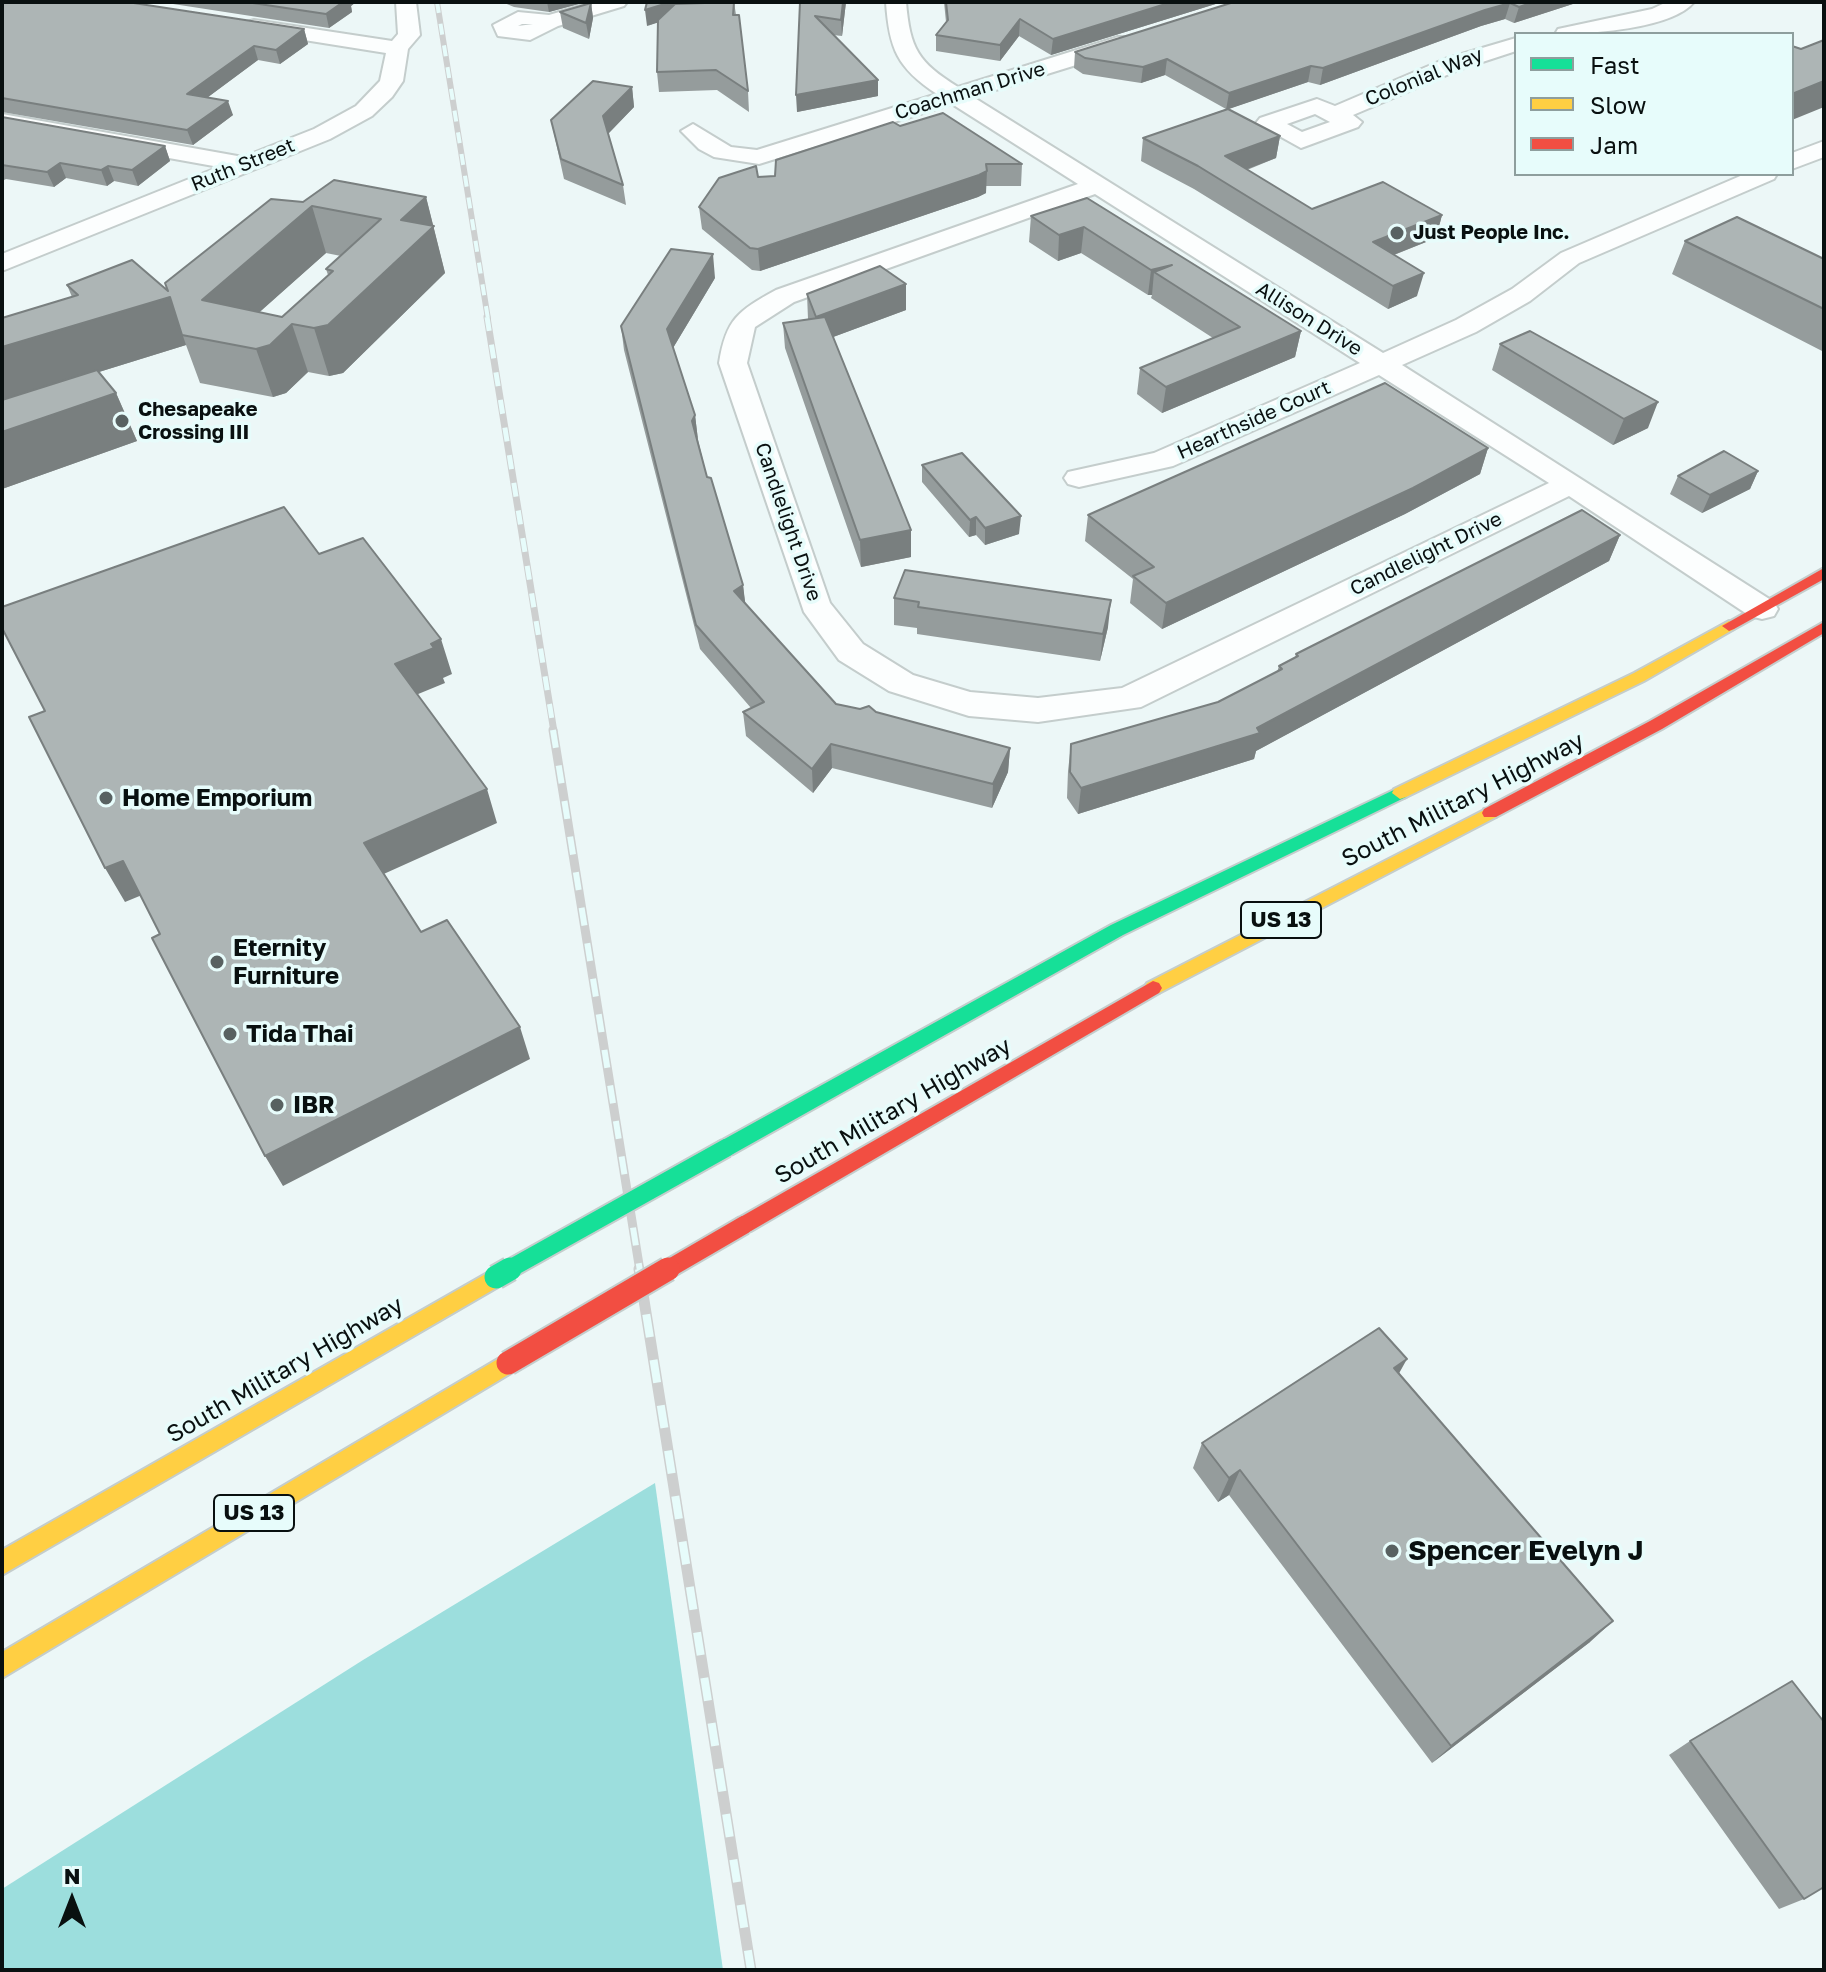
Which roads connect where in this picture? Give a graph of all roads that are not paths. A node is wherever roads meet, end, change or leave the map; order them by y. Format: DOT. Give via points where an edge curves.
graph roads {
  1 [pos="406,2"];
  2 [pos="617,2"];
  3 [pos="896,2"];
  4 [pos="1684,2"];
  5 [pos="225,21"];
  6 [pos="548,22"];
  7 [pos="1575,32"];
  8 [pos="1150,35"];
  9 [pos="1514,45"];
  10 [pos="397,48"];
  11 [pos="957,96"];
  12 [pos="1334,115"];
  13 [pos="2,121"];
  14 [pos="693,131"];
  15 [pos="1824,148"];
  16 [pos="1794,161"];
  17 [pos="242,164"];
  18 [pos="1760,176"];
  19 [pos="1097,185"];
  20 [pos="2,263"];
  21 [pos="1382,364"];
  22 [pos="1079,478"];
  23 [pos="1571,484"];
  24 [pos="1824,573"];
  25 [pos="1762,609"];
  26 [pos="1824,627"];
  27 [pos="2,1563"];
  28 [pos="2,1666"];
  1 -- 10 [label="street, Ruth Street" via="409,35"];
  2 -- 6 [label="street"];
  3 -- 11 [label="street, Allison Drive" via="899,40 908,59 921,74"];
  4 -- 7 [label="street" via="1658,14"];
  5 -- 10 [label="street"];
  8 -- 11 [label="street, Coachman Drive"];
  9 -- 12 [label="street, Colonial Way" via="1453,64"];
  10 -- 17 [label="street, Ruth Street" via="389,90 369,109 322,134"];
  11 -- 14 [label="street, Coachman Drive" via="759,157 731,157 707,147"];
  11 -- 19 [label="street, Allison Drive"];
  13 -- 17 [label="street"];
  15 -- 16 [label="street"];
  17 -- 20 [label="street, Ruth Street"];
  18 -- 21 [label="street, Hearthside Court" via="1570,258 1521,295"];
  19 -- 21 [label="street, Allison Drive"];
  19 -- 23 [label="street, Candlelight Drive" via="785,296 738,327 733,363 815,605 851,652 901,683 969,704 1038,710 1129,699"];
  21 -- 22 [label="street, Hearthside Court" via="1163,460"];
  21 -- 23 [label="street, Allison Drive"];
  23 -- 25 [label="street, Allison Drive"];
  24 -- 25 [label="main road, South Military Highway / US 13"];
  25 -- 27 [label="main road, South Military Highway / US 13, bridge" via="1639,677 1117,930 496,1277"];
  26 -- 28 [label="main road, South Military Highway / US 13, bridge" via="1722,691 1578,770 1139,995"];
}
